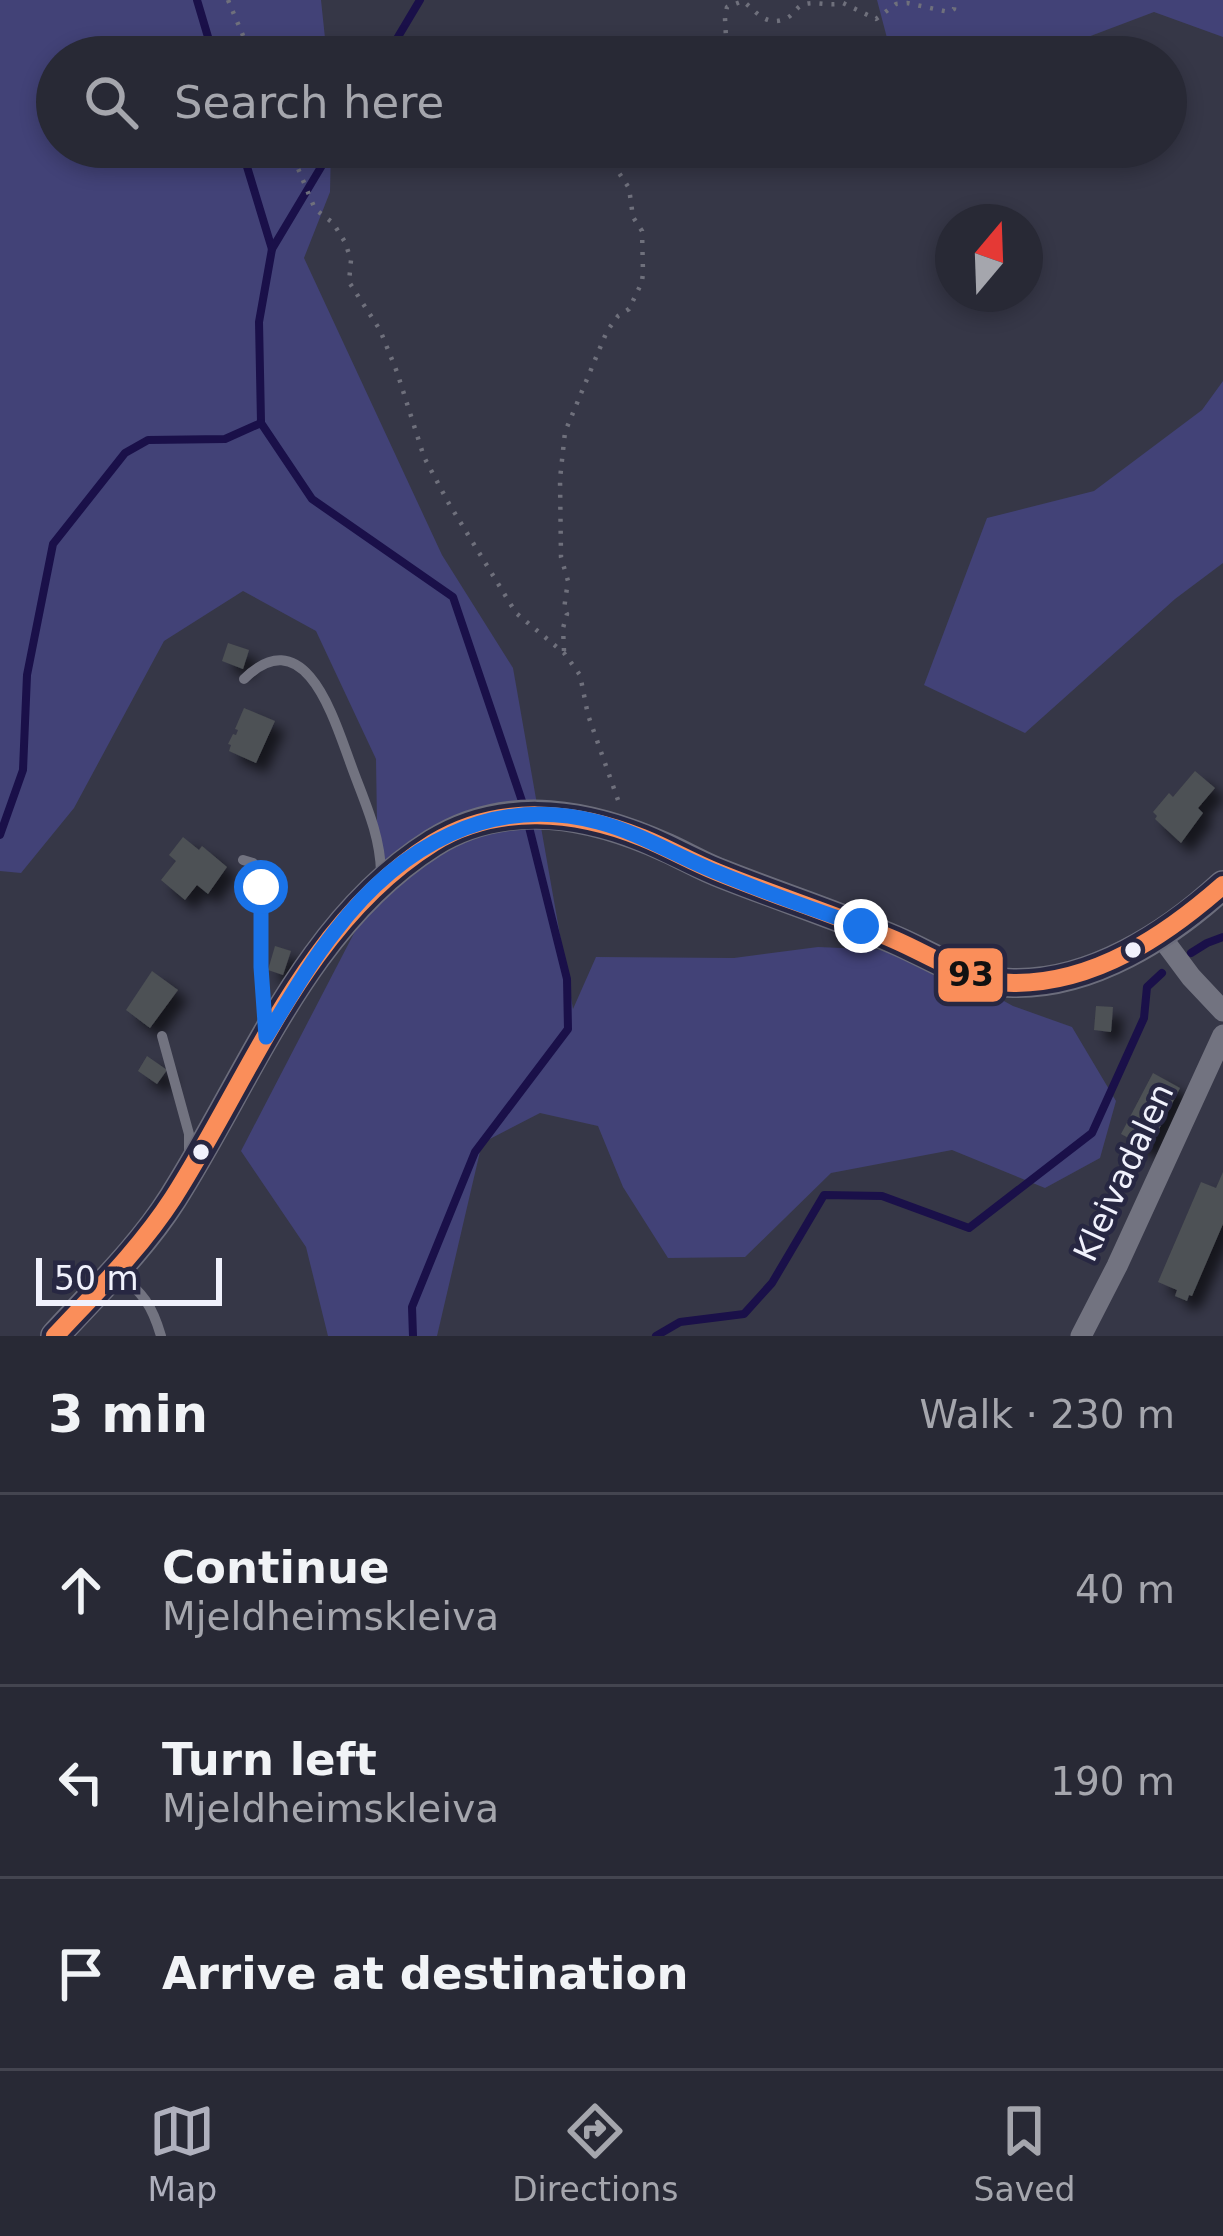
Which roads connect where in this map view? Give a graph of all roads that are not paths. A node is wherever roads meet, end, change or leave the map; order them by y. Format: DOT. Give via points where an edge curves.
graph roads {
  1 [pos="244,679"];
  2 [pos="243,860"];
  3 [pos="381,882"];
  4 [pos="1223,885"];
  5 [pos="1160,934"];
  6 [pos="1223,1011"];
  7 [pos="1223,1035"];
  8 [pos="163,1036"];
  9 [pos="266,1037"];
  10 [pos="189,1171"];
  11 [pos="116,1271"];
  12 [pos="55,1336"];
  13 [pos="161,1336"];
  14 [pos="1081,1336"];
  1 -- 3 [label="lane" via="271,659 316,682 374,823"];
  2 -- 9 [label="lane" via="253,863 261,887"];
  3 -- 5 [label="main road" via="474,822 556,814 631,833 1006,983 1055,980"];
  3 -- 9 [label="main road" via="319,952"];
  4 -- 5 [label="main road"];
  5 -- 6 [label="street"];
  7 -- 14 [label="street, Kleivadalen"];
  8 -- 10 [label="lane" via="189,1134"];
  9 -- 10 [label="main road"];
  10 -- 11 [label="main road"];
  11 -- 12 [label="main road"];
  11 -- 13 [label="lane" via="144,1295"];
}
